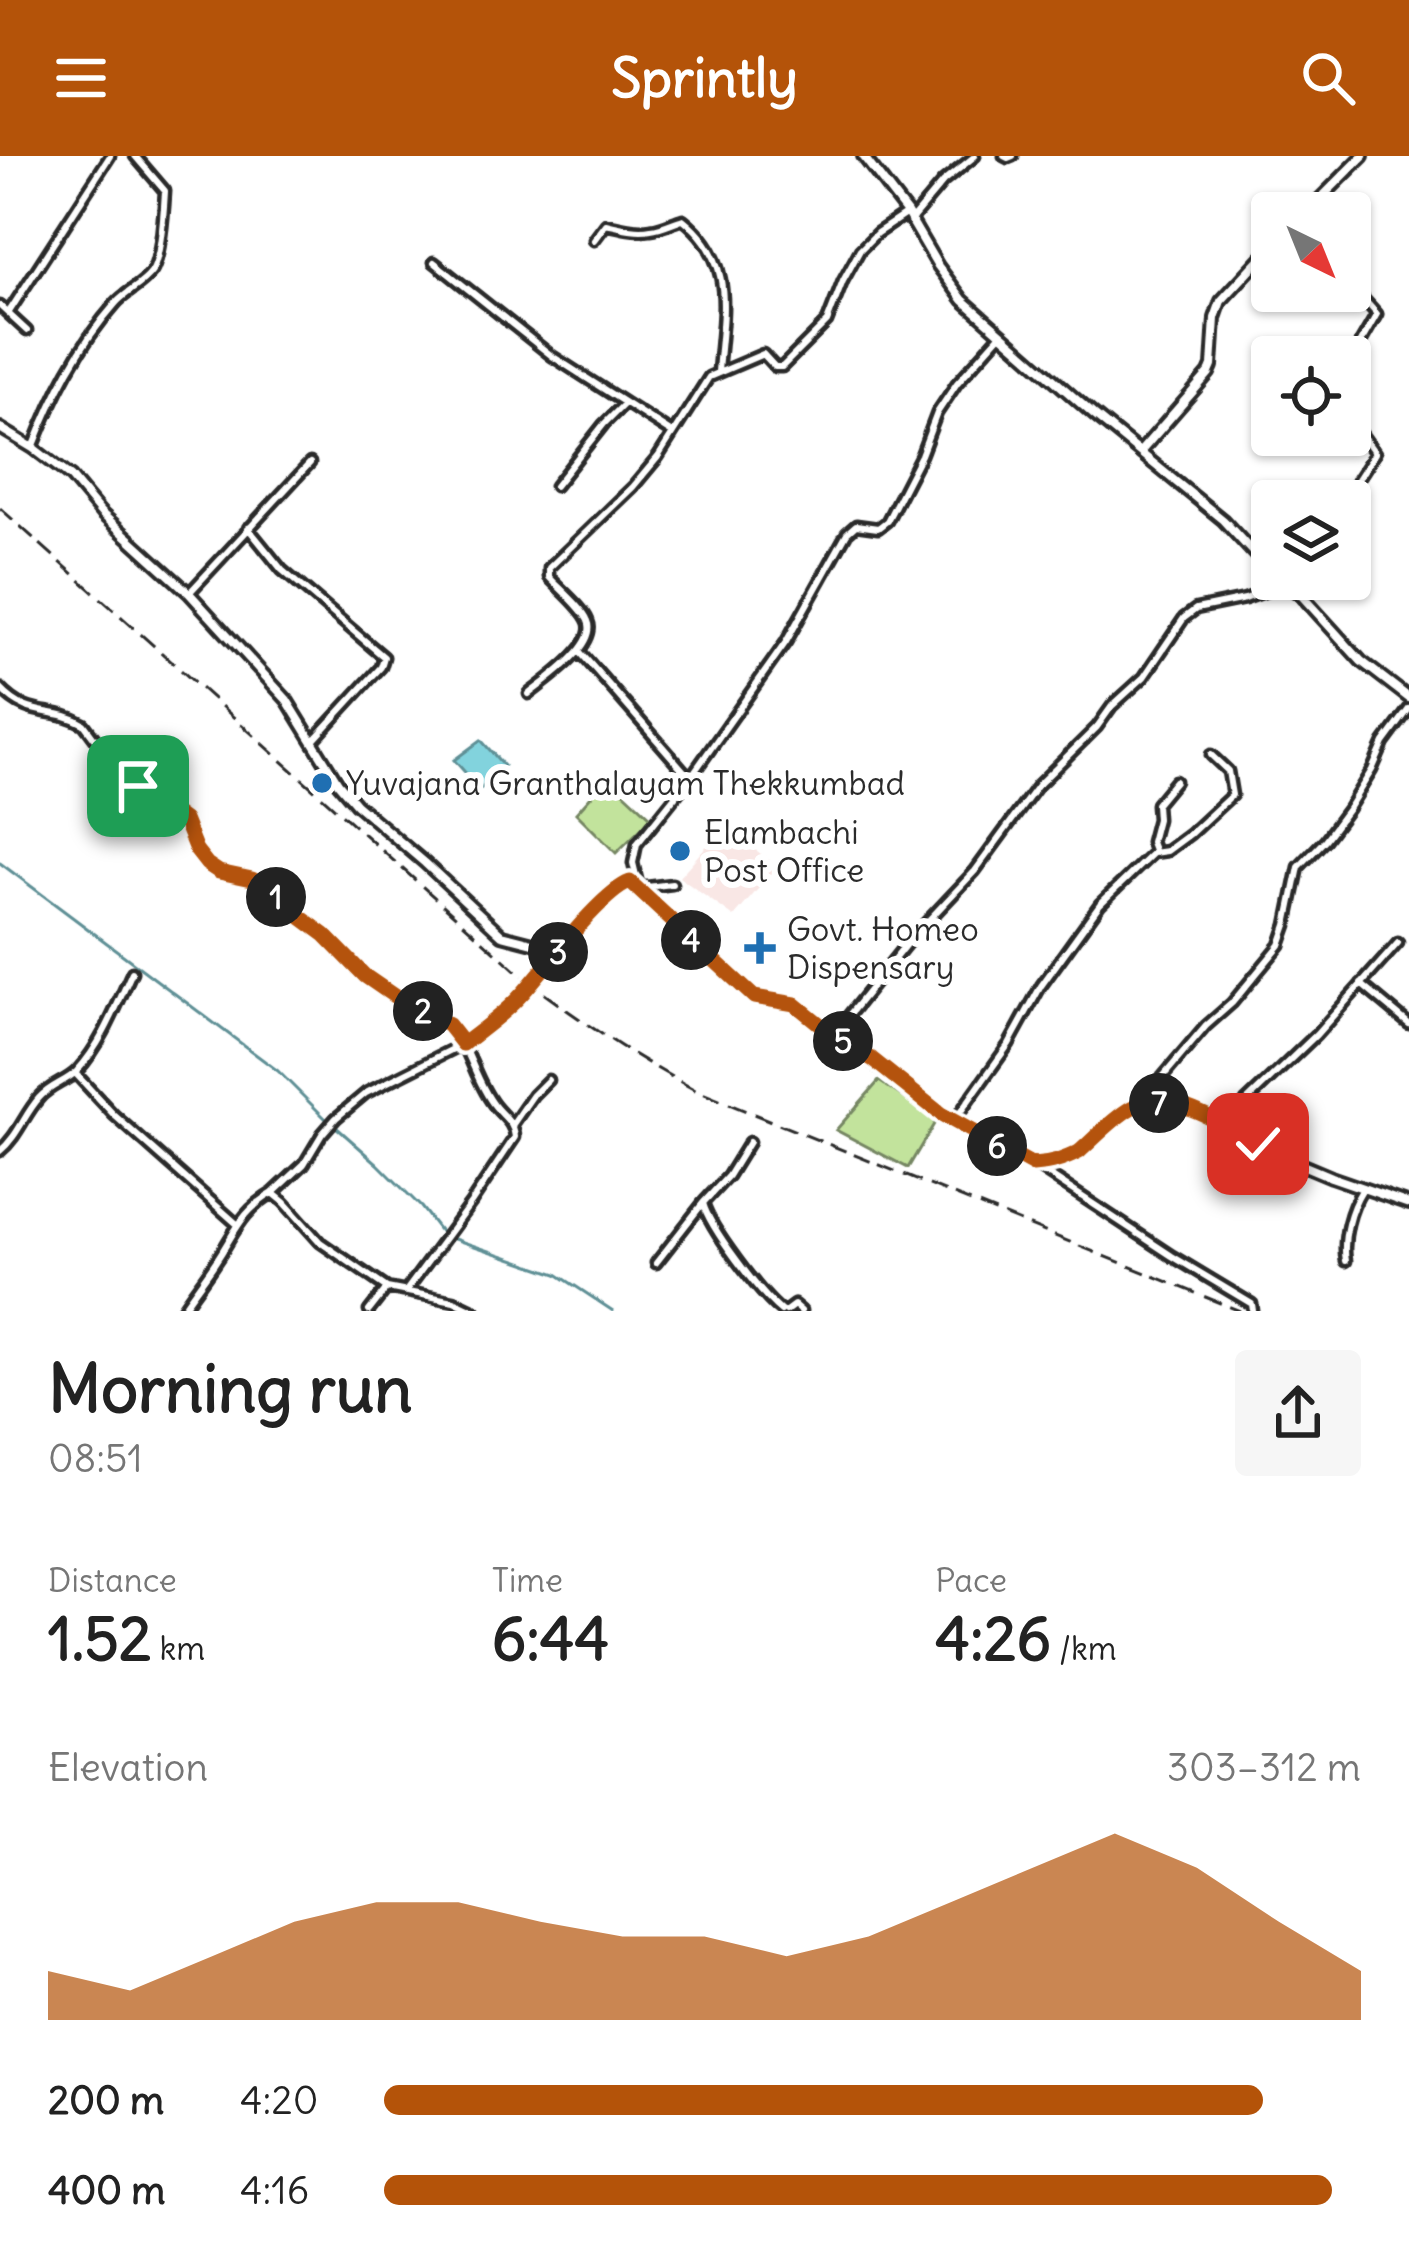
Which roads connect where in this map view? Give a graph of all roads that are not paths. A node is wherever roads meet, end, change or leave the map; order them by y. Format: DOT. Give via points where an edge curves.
graph roads {
  1 [pos="110,156"];
  2 [pos="136,156"];
  3 [pos="863,156"];
  4 [pos="974,156"];
  5 [pos="1004,156"];
  6 [pos="1013,156"];
  7 [pos="1364,156"];
  8 [pos="1327,192"];
  9 [pos="909,217"];
  10 [pos="594,240"];
  11 [pos="434,262"];
  12 [pos="1251,269"];
  13 [pos="0,306"];
  14 [pos="1371,307"];
  15 [pos="9,312"];
  16 [pos="26,331"];
  17 [pos="1000,335"];
  18 [pos="1364,336"];
  19 [pos="718,372"];
  20 [pos="624,404"];
  21 [pos="0,428"];
  22 [pos="672,433"];
  23 [pos="33,448"];
  24 [pos="1371,448"];
  25 [pos="1141,451"];
  26 [pos="310,463"];
  27 [pos="1358,480"];
  28 [pos="555,486"];
  29 [pos="248,529"];
  30 [pos="1251,550"];
  31 [pos="189,593"];
  32 [pos="1251,597"];
  33 [pos="1306,600"];
  34 [pos="580,652"];
  35 [pos="0,688"];
  36 [pos="529,694"];
  37 [pos="1409,698"];
  38 [pos="1409,709"];
  39 [pos="313,741"];
  40 [pos="1211,755"];
  41 [pos="690,778"];
  42 [pos="1175,781"];
  43 [pos="1153,853"];
  44 [pos="672,884"];
  45 [pos="638,889"];
  46 [pos="573,935"];
  47 [pos="1398,943"];
  48 [pos="132,972"];
  49 [pos="1360,984"];
  50 [pos="1409,1024"];
  51 [pos="833,1035"];
  52 [pos="463,1044"];
  53 [pos="75,1073"];
  54 [pos="548,1080"];
  55 [pos="1133,1106"];
  56 [pos="954,1121"];
  57 [pos="512,1124"];
  58 [pos="1231,1128"];
  59 [pos="748,1142"];
  60 [pos="0,1151"];
  61 [pos="1033,1165"];
  62 [pos="1365,1188"];
  63 [pos="273,1193"];
  64 [pos="703,1203"];
  65 [pos="1409,1204"];
  66 [pos="237,1224"];
  67 [pos="1346,1261"];
  68 [pos="656,1263"];
  69 [pos="388,1288"];
  70 [pos="406,1291"];
  71 [pos="181,1311"];
  72 [pos="369,1311"];
  73 [pos="475,1311"];
  74 [pos="784,1311"];
  75 [pos="801,1311"];
  76 [pos="1253,1311"];
  1 -- 15 [label="street"];
  2 -- 23 [label="street" via="165,191 153,272 91,333"];
  3 -- 9 [label="main road"];
  4 -- 9 [label="street"];
  5 -- 6 [label="street"];
  7 -- 8 [label="main road"];
  9 -- 17 [label="main road" via="948,282"];
  9 -- 19 [label="street" via="860,250 827,322 782,367 763,354"];
  10 -- 19 [label="street" via="606,224 690,224 724,279"];
  11 -- 20 [label="street"];
  12 -- 25 [label="main road" via="1216,311 1209,373"];
  13 -- 15 [label="street"];
  14 -- 18 [label="street" via="1377,314"];
  15 -- 16 [label="street"];
  17 -- 25 [label="main road"];
  17 -- 41 [label="street" via="937,413 887,521 847,533 785,642"];
  19 -- 22 [label="street"];
  20 -- 22 [label="street"];
  20 -- 28 [label="street"];
  21 -- 23 [label="main road"];
  22 -- 34 [label="street" via="633,487 549,568 548,577 588,621"];
  23 -- 31 [label="main road"];
  24 -- 27 [label="street"];
  25 -- 30 [label="main road"];
  26 -- 29 [label="street"];
  29 -- 31 [label="street"];
  29 -- 39 [label="street" via="282,570 385,657"];
  31 -- 39 [label="main road" via="287,700"];
  32 -- 51 [label="street" via="1184,618 1144,677 1038,785"];
  33 -- 37 [label="main road" via="1361,661"];
  34 -- 36 [label="street"];
  34 -- 41 [label="street"];
  35 -- 52 [label="street" via="25,709 84,724 119,771 184,820 207,864 265,885 365,976 448,1025"];
  38 -- 55 [label="street" via="1348,809 1299,867 1280,945"];
  39 -- 46 [label="main road" via="356,804 502,935 536,944"];
  40 -- 43 [label="street" via="1228,771 1232,795 1190,834"];
  41 -- 45 [label="street" via="637,844"];
  42 -- 43 [label="street" via="1156,804"];
  43 -- 56 [label="street" via="1100,904"];
  44 -- 45 [label="street"];
  45 -- 46 [label="main road" via="624,883"];
  45 -- 51 [label="main road" via="754,997 795,1004"];
  46 -- 52 [label="street" via="511,1006"];
  47 -- 49 [label="street"];
  48 -- 53 [label="street"];
  49 -- 50 [label="street"];
  49 -- 58 [label="street" via="1246,1102"];
  51 -- 56 [label="main road"];
  52 -- 57 [label="street" via="479,1082"];
  52 -- 63 [label="street" via="366,1093"];
  53 -- 60 [label="street" via="38,1099"];
  53 -- 66 [label="street"];
  54 -- 57 [label="street"];
  55 -- 58 [label="main road" via="1171,1103"];
  55 -- 61 [label="main road" via="1079,1152"];
  56 -- 61 [label="main road"];
  57 -- 70 [label="street" via="515,1136"];
  58 -- 62 [label="main road"];
  59 -- 64 [label="street"];
  61 -- 76 [label="street"];
  62 -- 65 [label="main road"];
  62 -- 67 [label="street" via="1353,1208"];
  63 -- 66 [label="street"];
  63 -- 69 [label="street" via="320,1242"];
  64 -- 68 [label="street"];
  64 -- 74 [label="street" via="759,1289"];
  66 -- 71 [label="street"];
  69 -- 70 [label="street"];
  69 -- 72 [label="street"];
  70 -- 73 [label="street"];
  74 -- 75 [label="street"];
}
